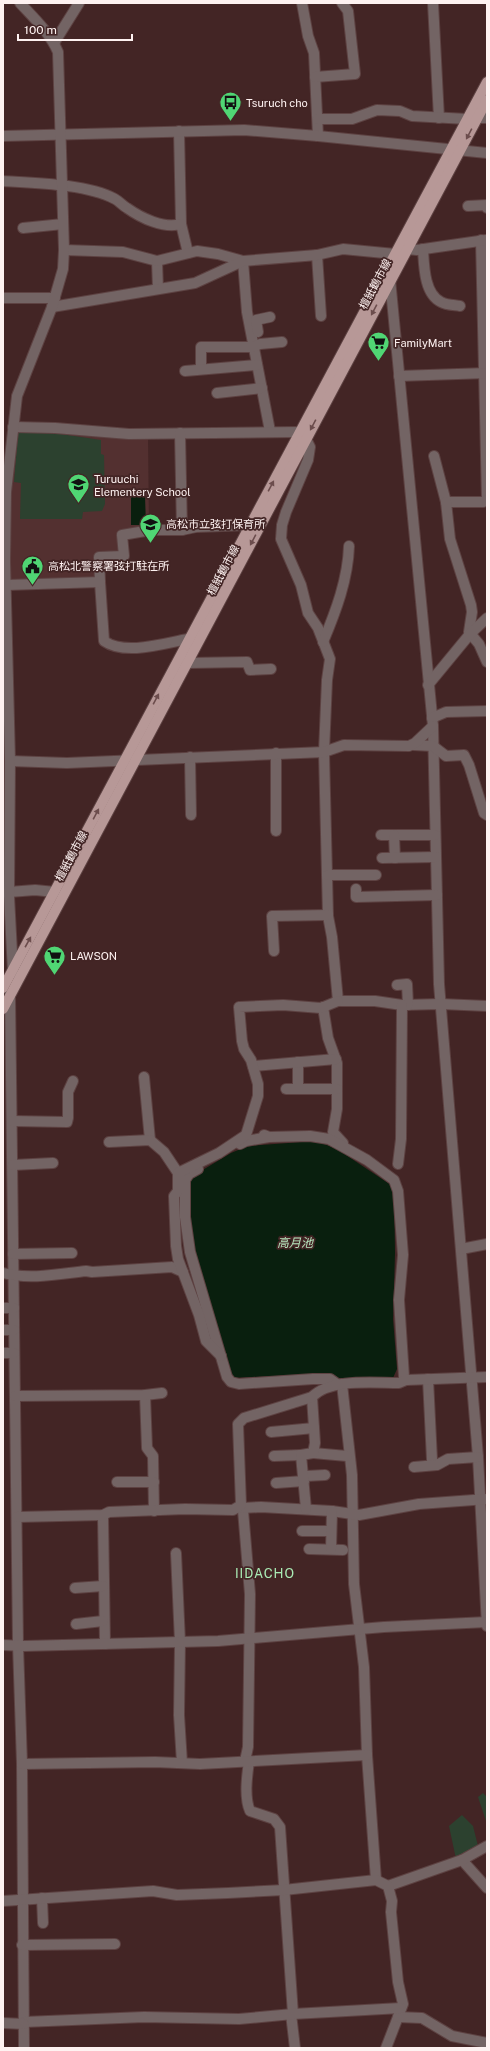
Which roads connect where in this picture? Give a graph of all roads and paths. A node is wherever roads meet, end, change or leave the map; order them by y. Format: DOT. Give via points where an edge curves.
graph roads {
  1 [pos="20,3"];
  2 [pos="79,3"];
  3 [pos="314,3"];
  4 [pos="433,3"];
  5 [pos="303,4"];
  6 [pos="347,4"];
  7 [pos="54,43"];
  8 [pos="315,77"];
  9 [pos="487,82"];
  10 [pos="487,100"];
  11 [pos="439,118"];
  12 [pos="482,118"];
  13 [pos="467,119"];
  14 [pos="318,120"];
  15 [pos="178,131"];
  16 [pos="61,135"];
  17 [pos="3,136"];
  18 [pos="318,136"];
  19 [pos="456,150"];
  20 [pos="487,153"];
  21 [pos="3,181"];
  22 [pos="62,187"];
  23 [pos="468,206"];
  24 [pos="487,208"];
  25 [pos="63,224"];
  26 [pos="181,224"];
  27 [pos="23,228"];
  28 [pos="484,240"];
  29 [pos="407,249"];
  30 [pos="423,249"];
  31 [pos="64,250"];
  32 [pos="188,253"];
  33 [pos="395,254"];
  34 [pos="317,255"];
  35 [pos="157,261"];
  36 [pos="243,261"];
  37 [pos="389,265"];
  38 [pos="390,281"];
  39 [pos="158,289"];
  40 [pos="3,298"];
  41 [pos="54,302"];
  42 [pos="460,306"];
  43 [pos="322,316"];
  44 [pos="270,317"];
  45 [pos="282,342"];
  46 [pos="256,346"];
  47 [pos="257,365"];
  48 [pos="201,369"];
  49 [pos="185,370"];
  50 [pos="486,374"];
  51 [pos="399,376"];
  52 [pos="262,388"];
  53 [pos="216,393"];
  54 [pos="12,427"];
  55 [pos="270,431"];
  56 [pos="180,433"];
  57 [pos="302,436"];
  58 [pos="434,456"];
  59 [pos="487,500"];
  60 [pos="446,502"];
  61 [pos="4,520"];
  62 [pos="250,525"];
  63 [pos="182,530"];
  64 [pos="349,546"];
  65 [pos="100,582"];
  66 [pos="6,585"];
  67 [pos="487,618"];
  68 [pos="470,634"];
  69 [pos="188,640"];
  70 [pos="323,642"];
  71 [pos="487,662"];
  72 [pos="188,663"];
  73 [pos="271,669"];
  74 [pos="428,685"];
  75 [pos="487,711"];
  76 [pos="433,722"];
  77 [pos="413,745"];
  78 [pos="433,746"];
  79 [pos="324,752"];
  80 [pos="276,753"];
  81 [pos="190,757"];
  82 [pos="136,759"];
  83 [pos="124,760"];
  84 [pos="10,761"];
  85 [pos="6,806"];
  86 [pos="191,815"];
  87 [pos="487,815"];
  88 [pos="276,831"];
  89 [pos="381,835"];
  90 [pos="394,835"];
  91 [pos="435,835"];
  92 [pos="436,857"];
  93 [pos="382,858"];
  94 [pos="395,858"];
  95 [pos="376,875"];
  96 [pos="328,876"];
  97 [pos="356,889"];
  98 [pos="55,892"];
  99 [pos="7,895"];
  100 [pos="437,895"];
  101 [pos="328,915"];
  102 [pos="274,952"];
  103 [pos="14,968"];
  104 [pos="397,985"];
  105 [pos="6,992"];
  106 [pos="338,1001"];
  107 [pos="441,1004"];
  108 [pos="405,1005"];
  109 [pos="487,1006"];
  110 [pos="323,1007"];
  111 [pos="3,1009"];
  112 [pos="336,1058"];
  113 [pos="298,1062"];
  114 [pos="253,1066"];
  115 [pos="144,1077"];
  116 [pos="73,1081"];
  117 [pos="286,1089"];
  118 [pos="298,1089"];
  119 [pos="337,1089"];
  120 [pos="12,1120"];
  121 [pos="246,1135"];
  122 [pos="269,1137"];
  123 [pos="150,1140"];
  124 [pos="108,1142"];
  125 [pos="346,1147"];
  126 [pos="219,1153"];
  127 [pos="52,1163"];
  128 [pos="398,1164"];
  129 [pos="13,1165"];
  130 [pos="178,1173"];
  131 [pos="487,1244"];
  132 [pos="461,1250"];
  133 [pos="72,1253"];
  134 [pos="13,1254"];
  135 [pos="183,1272"];
  136 [pos="3,1273"];
  137 [pos="14,1276"];
  138 [pos="3,1308"];
  139 [pos="14,1308"];
  140 [pos="3,1330"];
  141 [pos="14,1330"];
  142 [pos="3,1353"];
  143 [pos="14,1353"];
  144 [pos="221,1356"];
  145 [pos="472,1377"];
  146 [pos="487,1377"];
  147 [pos="428,1379"];
  148 [pos="406,1380"];
  149 [pos="339,1384"];
  150 [pos="162,1394"];
  151 [pos="145,1395"];
  152 [pos="16,1396"];
  153 [pos="312,1397"];
  154 [pos="314,1428"];
  155 [pos="271,1432"];
  156 [pos="313,1453"];
  157 [pos="301,1455"];
  158 [pos="274,1456"];
  159 [pos="347,1456"];
  160 [pos="478,1458"];
  161 [pos="432,1460"];
  162 [pos="414,1467"];
  163 [pos="325,1475"];
  164 [pos="304,1481"];
  165 [pos="117,1482"];
  166 [pos="154,1482"];
  167 [pos="276,1483"];
  168 [pos="484,1500"];
  169 [pos="242,1507"];
  170 [pos="306,1509"];
  171 [pos="154,1511"];
  172 [pos="332,1511"];
  173 [pos="354,1514"];
  174 [pos="103,1515"];
  175 [pos="17,1517"];
  176 [pos="302,1531"];
  177 [pos="331,1531"];
  178 [pos="309,1549"];
  179 [pos="331,1549"];
  180 [pos="344,1550"];
  181 [pos="176,1553"];
  182 [pos="103,1586"];
  183 [pos="75,1588"];
  184 [pos="103,1622"];
  185 [pos="487,1622"];
  186 [pos="76,1624"];
  187 [pos="487,1626"];
  188 [pos="360,1629"];
  189 [pos="250,1639"];
  190 [pos="180,1642"];
  191 [pos="104,1644"];
  192 [pos="3,1645"];
  193 [pos="18,1645"];
  194 [pos="367,1755"];
  195 [pos="247,1761"];
  196 [pos="182,1763"];
  197 [pos="22,1764"];
  198 [pos="487,1846"];
  199 [pos="462,1860"];
  200 [pos="376,1880"];
  201 [pos="388,1886"];
  202 [pos="487,1888"];
  203 [pos="284,1890"];
  204 [pos="42,1898"];
  205 [pos="21,1900"];
  206 [pos="3,1901"];
  207 [pos="43,1923"];
  208 [pos="115,1944"];
  209 [pos="22,1945"];
  210 [pos="400,2012"];
  211 [pos="292,2014"];
  212 [pos="3,2023"];
  213 [pos="24,2023"];
  214 [pos="487,2042"];
  215 [pos="24,2048"];
  216 [pos="295,2048"];
  217 [pos="386,2048"];
  1 -- 7 [label="street"];
  2 -- 7 [label="street"];
  3 -- 5 [label="street"];
  4 -- 11 [label="street"];
  5 -- 8 [label="street" via="308,36 314,53"];
  6 -- 8 [label="street" via="355,74"];
  7 -- 16 [label="street" via="59,58"];
  8 -- 14 [label="street"];
  9 -- 13 [label="main road, 檀紙鶴市線"];
  10 -- 12 [label="main road, 檀紙鶴市線"];
  11 -- 13 [label="street"];
  11 -- 14 [label="street" via="377,110 352,119"];
  12 -- 19 [label="main road, 檀紙鶴市線, one-way"];
  13 -- 19 [label="main road, 檀紙鶴市線"];
  14 -- 18 [label="street"];
  15 -- 16 [label="street"];
  15 -- 18 [label="street" via="244,130"];
  15 -- 26 [label="street"];
  16 -- 17 [label="street"];
  16 -- 22 [label="street"];
  18 -- 19 [label="street"];
  19 -- 20 [label="street"];
  19 -- 29 [label="main road, 檀紙鶴市線"];
  19 -- 33 [label="main road, 檀紙鶴市線"];
  21 -- 22 [label="street"];
  22 -- 25 [label="street"];
  22 -- 26 [label="street" via="84,189 115,199 140,217 175,226"];
  23 -- 24 [label="street" via="487,205"];
  25 -- 27 [label="street"];
  25 -- 31 [label="street"];
  26 -- 32 [label="street"];
  28 -- 30 [label="street"];
  28 -- 50 [label="street"];
  29 -- 30 [label="street"];
  29 -- 38 [label="main road, 檀紙鶴市線"];
  30 -- 42 [label="street" via="424,266 431,292 440,302"];
  31 -- 35 [label="street" via="123,252"];
  31 -- 41 [label="street" via="63,269"];
  32 -- 35 [label="street"];
  32 -- 36 [label="street" via="197,251 218,254"];
  33 -- 34 [label="street" via="343,249"];
  33 -- 37 [label="main road, 檀紙鶴市線"];
  34 -- 36 [label="street"];
  34 -- 43 [label="street"];
  35 -- 39 [label="street"];
  36 -- 39 [label="street" via="195,283"];
  36 -- 46 [label="street" via="247,312"];
  37 -- 38 [label="street"];
  37 -- 57 [label="main road, 檀紙鶴市線"];
  38 -- 51 [label="street"];
  38 -- 57 [label="main road, 檀紙鶴市線, one-way"];
  39 -- 41 [label="street"];
  40 -- 41 [label="street"];
  41 -- 54 [label="street" via="17,396"];
  44 -- 46 [label="street" via="256,320"];
  45 -- 46 [label="street"];
  46 -- 47 [label="street"];
  46 -- 48 [label="street" via="201,347"];
  47 -- 48 [label="street"];
  47 -- 52 [label="street"];
  48 -- 49 [label="street"];
  50 -- 51 [label="street"];
  50 -- 59 [label="street"];
  51 -- 74 [label="street"];
  52 -- 53 [label="street"];
  52 -- 55 [label="street"];
  54 -- 56 [label="street" via="129,434"];
  54 -- 61 [label="street"];
  55 -- 56 [label="street"];
  55 -- 57 [label="street"];
  56 -- 63 [label="street"];
  62 -- 57 [label="main road, 檀紙鶴市線, one-way"];
  57 -- 70 [label="street" via="310,447 308,460 286,512 281,539 301,584 308,614 318,628"];
  57 -- 72 [label="main road, 檀紙鶴市線, one-way"];
  58 -- 60 [label="street"];
  59 -- 60 [label="street"];
  60 -- 68 [label="street" via="450,539 471,605"];
  61 -- 66 [label="street"];
  62 -- 63 [label="street"];
  62 -- 69 [label="main road, 檀紙鶴市線"];
  63 -- 65 [label="street" via="151,530 122,535 124,556 99,557"];
  64 -- 70 [label="street" via="348,566"];
  65 -- 66 [label="street"];
  65 -- 69 [label="street" via="104,641 111,646 153,647"];
  66 -- 84 [label="street"];
  67 -- 68 [label="street"];
  68 -- 71 [label="street" via="479,644"];
  68 -- 74 [label="street"];
  83 -- 69 [label="main road, 檀紙鶴市線, one-way"];
  70 -- 79 [label="street" via="330,659"];
  72 -- 73 [label="street" via="247,662 250,670"];
  72 -- 82 [label="main road, 檀紙鶴市線"];
  74 -- 76 [label="street"];
  75 -- 76 [label="street" via="446,712"];
  76 -- 77 [label="street"];
  76 -- 78 [label="street"];
  77 -- 78 [label="street"];
  77 -- 79 [label="street" via="344,745"];
  78 -- 87 [label="street" via="446,756 464,755 484,813"];
  78 -- 91 [label="street"];
  79 -- 80 [label="street"];
  79 -- 96 [label="street"];
  80 -- 81 [label="street"];
  80 -- 88 [label="street"];
  81 -- 82 [label="street"];
  81 -- 86 [label="street"];
  82 -- 83 [label="street"];
  82 -- 105 [label="main road, 檀紙鶴市線"];
  83 -- 84 [label="street" via="67,763"];
  98 -- 83 [label="main road, 檀紙鶴市線, one-way"];
  84 -- 85 [label="street"];
  85 -- 99 [label="street"];
  89 -- 90 [label="street"];
  90 -- 91 [label="street"];
  90 -- 94 [label="street"];
  91 -- 92 [label="street"];
  92 -- 94 [label="street"];
  92 -- 100 [label="street"];
  93 -- 94 [label="street"];
  95 -- 96 [label="street"];
  96 -- 101 [label="street"];
  97 -- 100 [label="street" via="356,897"];
  98 -- 99 [label="street" via="35,890"];
  103 -- 98 [label="main road, 檀紙鶴市線, one-way"];
  99 -- 103 [label="street"];
  100 -- 107 [label="street"];
  101 -- 102 [label="street" via="272,916"];
  101 -- 106 [label="street"];
  103 -- 105 [label="main road, 檀紙鶴市線"];
  104 -- 108 [label="street" via="407,984"];
  105 -- 111 [label="main road, 檀紙鶴市線"];
  105 -- 120 [label="street"];
  106 -- 108 [label="street" via="375,1001"];
  106 -- 110 [label="street"];
  107 -- 108 [label="street"];
  107 -- 109 [label="street"];
  107 -- 132 [label="street"];
  108 -- 128 [label="street"];
  110 -- 112 [label="street" via="328,1038"];
  110 -- 114 [label="street" via="239,1007 242,1042"];
  112 -- 113 [label="street"];
  112 -- 119 [label="street"];
  113 -- 114 [label="street"];
  113 -- 118 [label="street"];
  114 -- 121 [label="street" via="258,1096"];
  115 -- 123 [label="street"];
  116 -- 120 [label="street" via="68,1092 67,1122"];
  117 -- 118 [label="street"];
  118 -- 119 [label="street"];
  119 -- 125 [label="street" via="333,1132"];
  120 -- 129 [label="street"];
  121 -- 122 [label="street"];
  121 -- 126 [label="street"];
  122 -- 125 [label="street" via="320,1136"];
  122 -- 126 [label="street" via="246,1141"];
  123 -- 124 [label="street"];
  123 -- 130 [label="street" via="164,1152"];
  125 -- 148 [label="street" via="391,1178 398,1191 403,1255 399,1306"];
  126 -- 130 [label="street"];
  126 -- 144 [label="street" via="189,1174 185,1180 185,1217 190,1252"];
  127 -- 129 [label="street"];
  129 -- 134 [label="street"];
  130 -- 135 [label="street" via="178,1191 174,1196 176,1246"];
  131 -- 132 [label="street"];
  132 -- 145 [label="street"];
  133 -- 134 [label="street" via="49,1249"];
  134 -- 137 [label="street"];
  135 -- 137 [label="street" via="172,1267"];
  135 -- 144 [label="street" via="206,1341"];
  136 -- 137 [label="street"];
  137 -- 139 [label="street"];
  138 -- 139 [label="street"];
  139 -- 141 [label="street"];
  140 -- 141 [label="street"];
  141 -- 143 [label="street"];
  142 -- 143 [label="street"];
  143 -- 152 [label="street"];
  144 -- 149 [label="street" via="227,1377 231,1382 239,1384 330,1379"];
  145 -- 146 [label="street"];
  145 -- 147 [label="street"];
  145 -- 160 [label="street"];
  147 -- 148 [label="street"];
  147 -- 161 [label="street" via="433,1422"];
  148 -- 149 [label="street" via="399,1383"];
  149 -- 153 [label="street" via="318,1390"];
  149 -- 173 [label="street" via="352,1475"];
  150 -- 151 [label="street"];
  151 -- 152 [label="street"];
  151 -- 166 [label="street" via="147,1448 153,1456"];
  152 -- 175 [label="street"];
  153 -- 154 [label="street"];
  153 -- 169 [label="street" via="244,1418 238,1424"];
  154 -- 155 [label="street"];
  154 -- 156 [label="street"];
  156 -- 157 [label="street"];
  156 -- 159 [label="street"];
  157 -- 158 [label="street"];
  157 -- 164 [label="street"];
  160 -- 162 [label="street" via="448,1459 437,1465"];
  160 -- 168 [label="street"];
  163 -- 164 [label="street" via="306,1476"];
  164 -- 167 [label="street"];
  164 -- 170 [label="street"];
  165 -- 166 [label="street"];
  166 -- 171 [label="street"];
  168 -- 173 [label="street" via="419,1504"];
  168 -- 185 [label="street"];
  169 -- 170 [label="street"];
  169 -- 171 [label="street" via="233,1510"];
  169 -- 189 [label="street" via="250,1594"];
  170 -- 172 [label="street"];
  171 -- 174 [label="street" via="109,1512"];
  172 -- 173 [label="street"];
  172 -- 177 [label="street"];
  173 -- 188 [label="street" via="354,1584"];
  174 -- 175 [label="street"];
  174 -- 182 [label="street"];
  175 -- 193 [label="street"];
  176 -- 177 [label="street"];
  177 -- 179 [label="street"];
  178 -- 179 [label="street"];
  179 -- 180 [label="street"];
  181 -- 190 [label="street"];
  182 -- 183 [label="street"];
  182 -- 184 [label="street"];
  184 -- 186 [label="street"];
  184 -- 191 [label="street"];
  185 -- 187 [label="street"];
  185 -- 188 [label="street"];
  188 -- 189 [label="street"];
  188 -- 194 [label="street"];
  189 -- 190 [label="street"];
  189 -- 195 [label="street"];
  190 -- 191 [label="street"];
  190 -- 196 [label="street" via="179,1715"];
  191 -- 193 [label="street"];
  192 -- 193 [label="street"];
  193 -- 197 [label="street"];
  194 -- 195 [label="street"];
  194 -- 200 [label="street"];
  195 -- 196 [label="street"];
  195 -- 203 [label="street" via="250,1811 274,1819 280,1827"];
  196 -- 197 [label="street"];
  197 -- 205 [label="street"];
  198 -- 199 [label="street"];
  199 -- 201 [label="street"];
  199 -- 202 [label="street"];
  200 -- 201 [label="street"];
  200 -- 203 [label="street"];
  201 -- 210 [label="street" via="392,1901 398,1982 402,1998"];
  203 -- 204 [label="street" via="177,1895 153,1891"];
  203 -- 211 [label="street"];
  204 -- 205 [label="street"];
  204 -- 207 [label="street"];
  205 -- 206 [label="street"];
  205 -- 209 [label="street"];
  208 -- 209 [label="street"];
  209 -- 213 [label="street"];
  210 -- 211 [label="street"];
  210 -- 214 [label="street" via="422,2018 452,2036"];
  210 -- 217 [label="street"];
  211 -- 213 [label="street" via="239,2019 144,2017"];
  211 -- 216 [label="street"];
  212 -- 213 [label="street"];
  213 -- 215 [label="street"];
}
